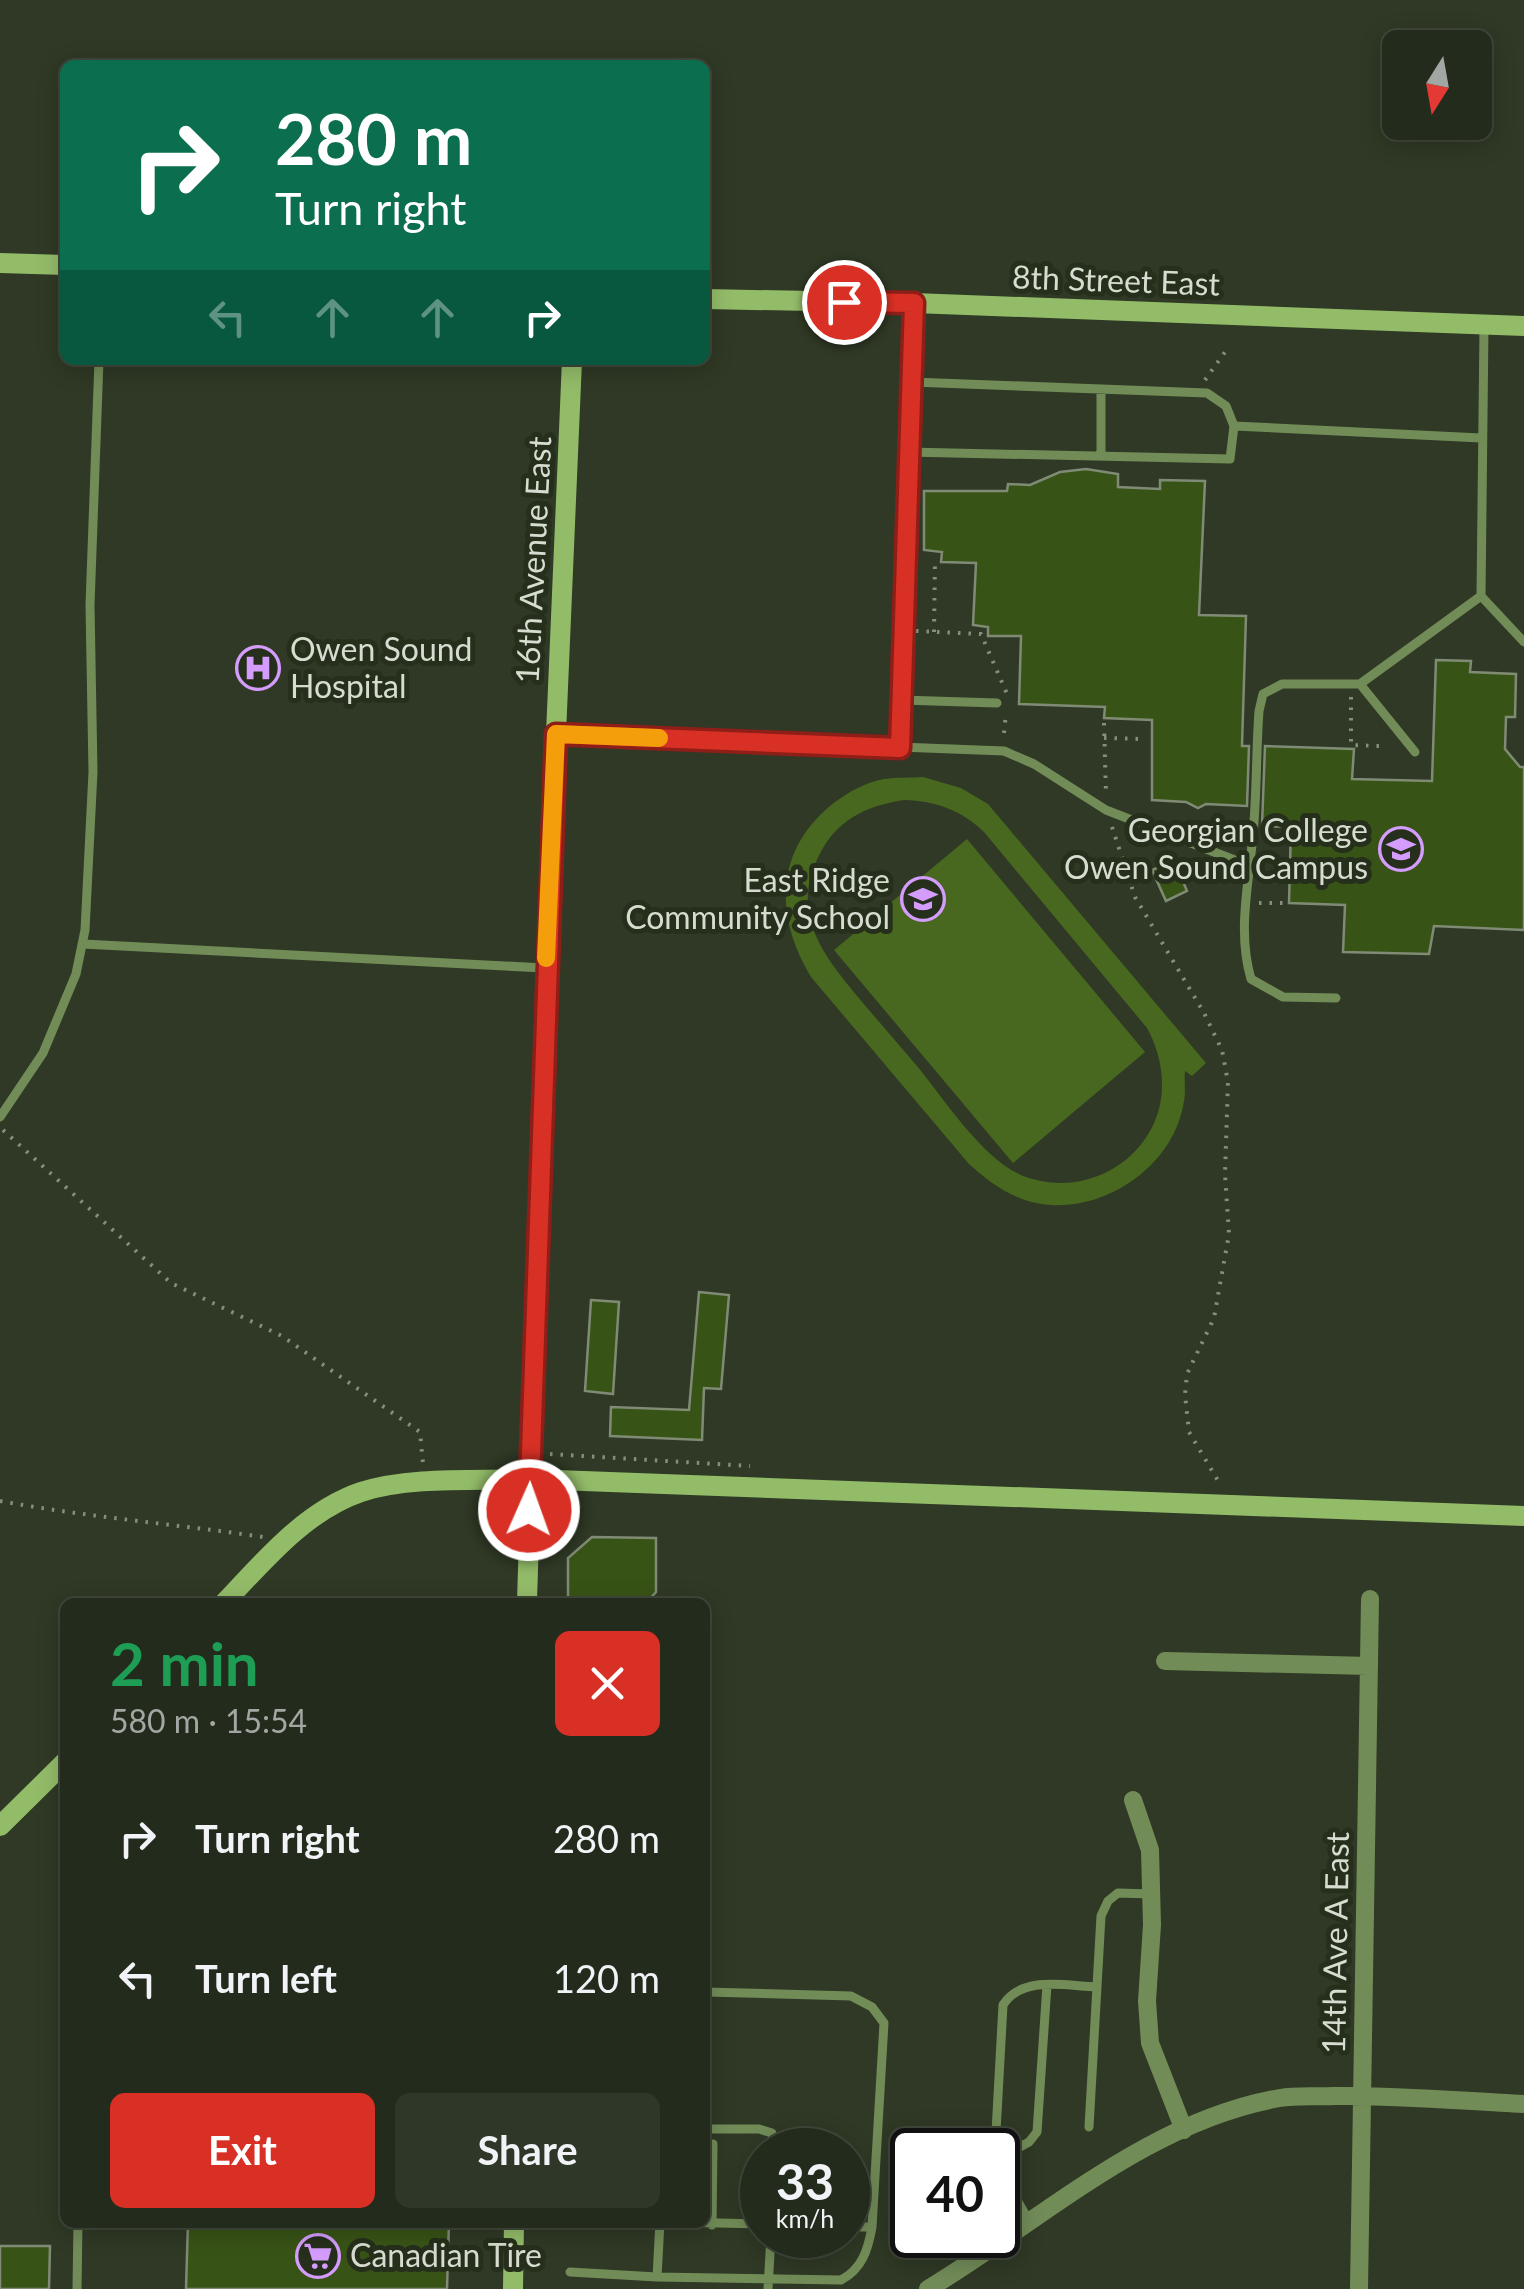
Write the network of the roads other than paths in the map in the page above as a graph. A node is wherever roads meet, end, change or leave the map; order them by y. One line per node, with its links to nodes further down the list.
1 (0, 263): 2 (street)
2 (60, 265)
3 (710, 299): 4 (street, 8th Street East)
4 (914, 303): 5 (street, 8th Street East); 9 (lane)
5 (1484, 324): 6 (street, 8th Street East); 12 (lane)
6 (1524, 326)
7 (98, 365): 24 (lane)
8 (572, 365): 20 (street, 16th Avenue East)
9 (912, 382): 10 (lane); 13 (lane)
10 (1101, 389): 11 (lane); 14 (lane)
11 (1234, 426): 12 (lane); 14 (lane)
12 (1482, 438): 15 (lane)
13 (908, 452): 14 (lane); 18 (lane)
14 (1101, 455)
15 (1481, 596): 16 (lane); 17 (lane)
16 (1524, 642)
17 (1356, 684): 22 (lane); 23 (lane)
18 (901, 700): 19 (lane); 21 (lane)
19 (998, 703)
20 (556, 734): 21 (lane); 25 (street, 16th Avenue East)
21 (900, 748): 23 (lane)
22 (1415, 752)
23 (1250, 866): 26 (lane)
24 (83, 944): 25 (lane); 27 (lane)
25 (546, 968): 28 (street, 16th Avenue East)
26 (1336, 998)
27 (0, 1117)
28 (530, 1479): 29 (street); 30 (street); 31 (street, 16th Avenue East)
29 (1524, 1516)
30 (229, 1598)
31 (527, 1598)
32 (1370, 1598): 34 (street, 14th Ave A East)
33 (1166, 1661): 34 (street)
34 (1369, 1666): 42 (street, 14th Ave A East)
35 (60, 1767): 37 (street)
36 (1133, 1800): 38 (street)
37 (0, 1826)
38 (1151, 1894): 40 (lane); 48 (street)
39 (1047, 1985): 40 (lane); 46 (lane); 50 (lane)
40 (1097, 1987): 44 (lane)
41 (710, 1992): 55 (lane)
42 (1364, 2096): 43 (street); 48 (street); 66 (street, 14th Ave A East)
43 (1524, 2104)
44 (1089, 2127)
45 (710, 2128): 47 (lane)
46 (995, 2128)
47 (740, 2129)
48 (1184, 2130): 52 (street)
49 (714, 2144): 54 (lane)
50 (1020, 2147)
51 (1020, 2204): 52 (lane)
52 (1031, 2223): 65 (street)
53 (740, 2224): 54 (lane)
54 (712, 2225)
55 (872, 2227): 62 (lane)
56 (78, 2228): 63 (lane)
57 (514, 2228): 64 (street)
58 (660, 2228): 61 (lane)
59 (769, 2258): 62 (lane)
60 (570, 2272): 61 (lane)
61 (657, 2277): 62 (lane)
62 (768, 2285)
63 (77, 2289)
64 (513, 2289)
65 (928, 2289)
66 (1359, 2289)

